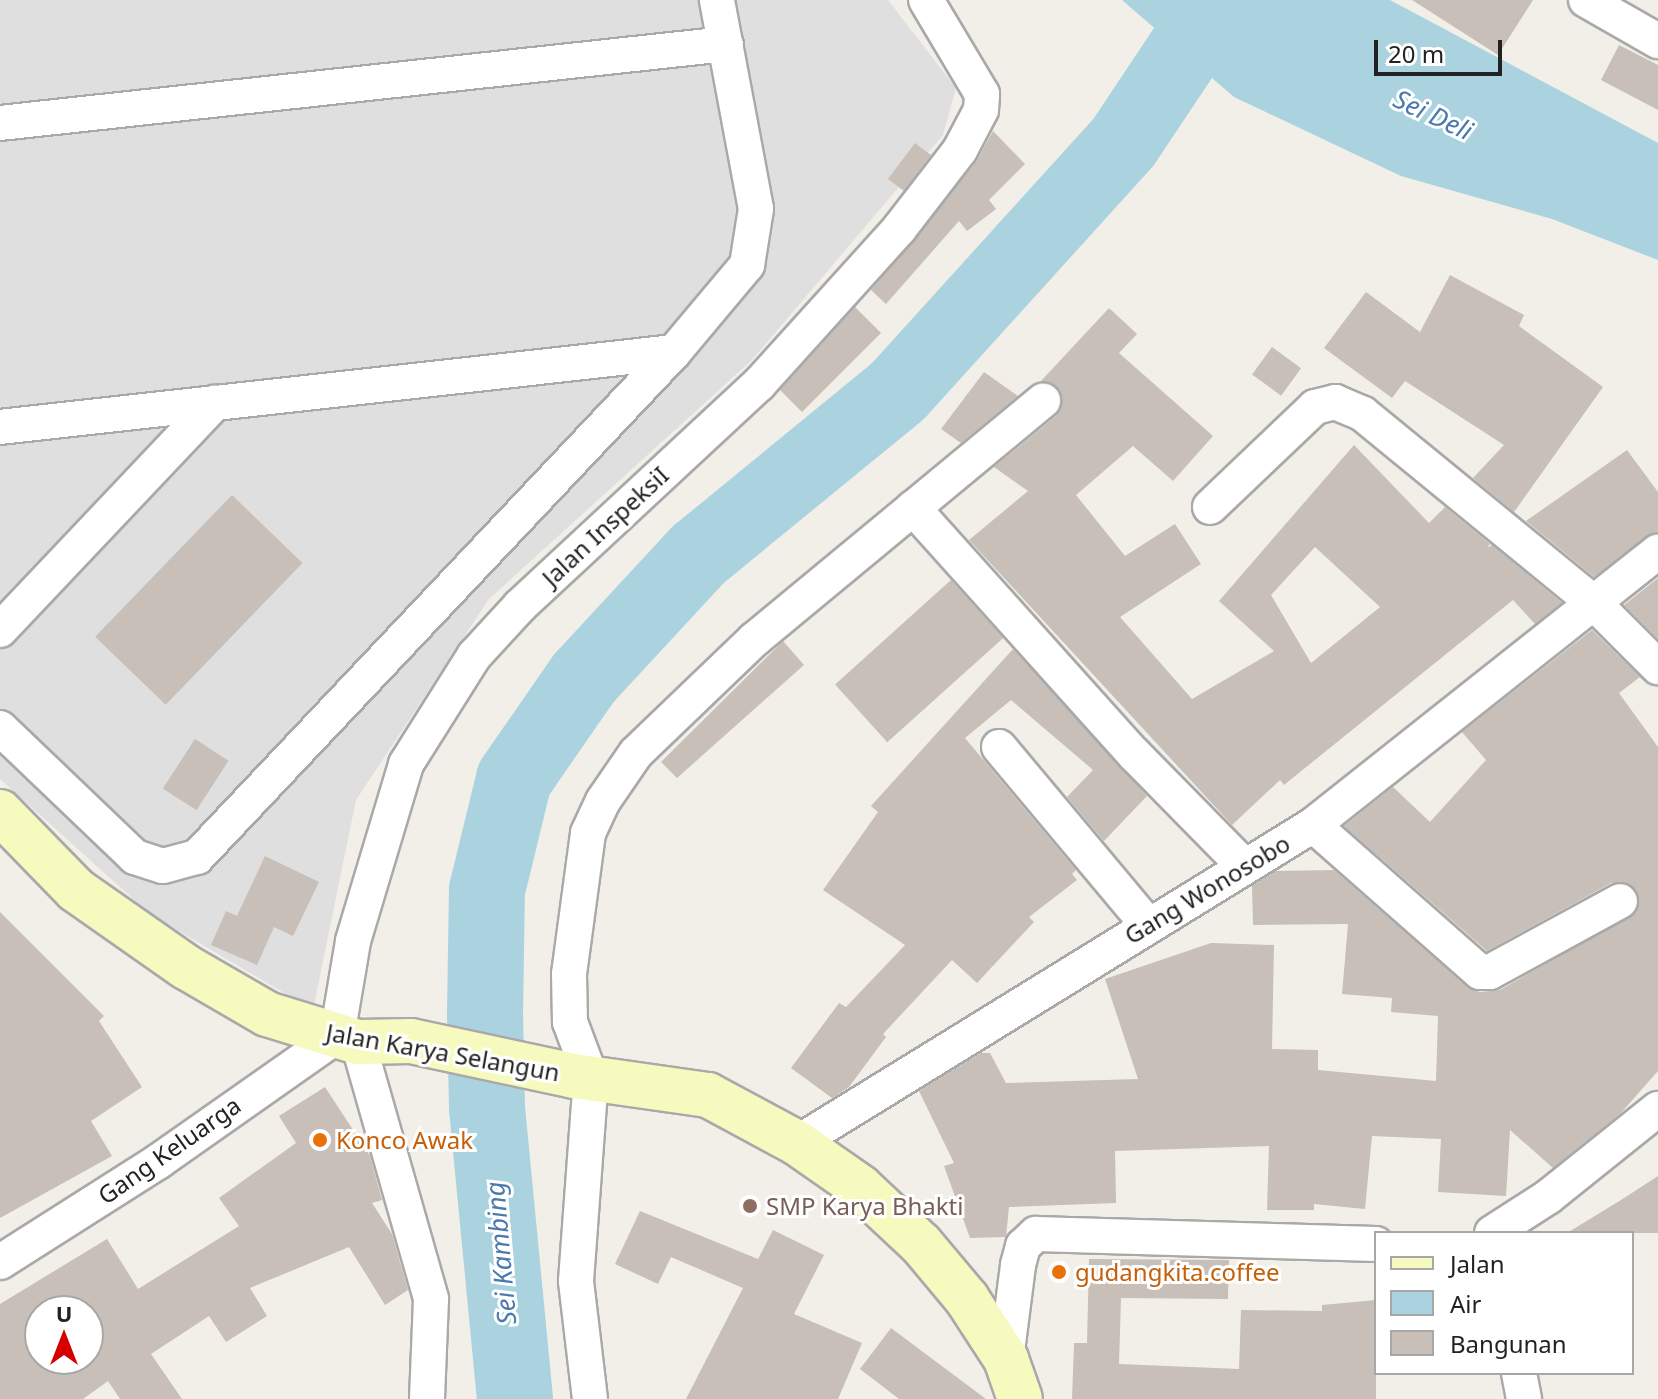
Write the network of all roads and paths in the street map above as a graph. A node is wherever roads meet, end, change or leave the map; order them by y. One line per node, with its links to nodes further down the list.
1 (717, 0): 5 (street)
2 (926, 0): 24 (street, Jalan InspeksiI)
3 (1586, 0): 4 (street)
4 (1658, 41)
5 (726, 44): 6 (street); 7 (street)
6 (0, 123)
7 (674, 352): 9 (street); 17 (street)
8 (1043, 401): 12 (street)
9 (215, 403): 10 (street); 15 (street)
10 (0, 427)
11 (1210, 507): 14 (street)
12 (913, 508): 21 (street); 25 (street)
13 (1658, 552): 14 (street, Gang Wonosobo)
14 (1594, 603): 16 (street); 20 (street, Gang Wonosobo)
15 (0, 630)
16 (1658, 667)
17 (0, 728)
18 (999, 747): 23 (street)
19 (0, 812): 24 (main road, Jalan Karya Selangun)
20 (1313, 825): 21 (street, Gang Wonosobo); 22 (street)
21 (1243, 865): 23 (street, Gang Wonosobo)
22 (1620, 901)
23 (1147, 924): 27 (street, Gang Wonosobo)
24 (348, 1039): 25 (main road, Jalan Karya Selangun); 30 (street, Gang Keluarga); 33 (street)
25 (583, 1077): 27 (main road, Jalan Karya Selangun); 34 (street)
26 (1657, 1113): 28 (street)
27 (797, 1143): 32 (main road, Jalan Karya Selangun)
28 (1495, 1231)
29 (1374, 1244): 32 (street)
30 (0, 1262)
31 (1519, 1375): 35 (street)
32 (1013, 1379)
33 (427, 1399)
34 (590, 1399)
35 (1524, 1399)

